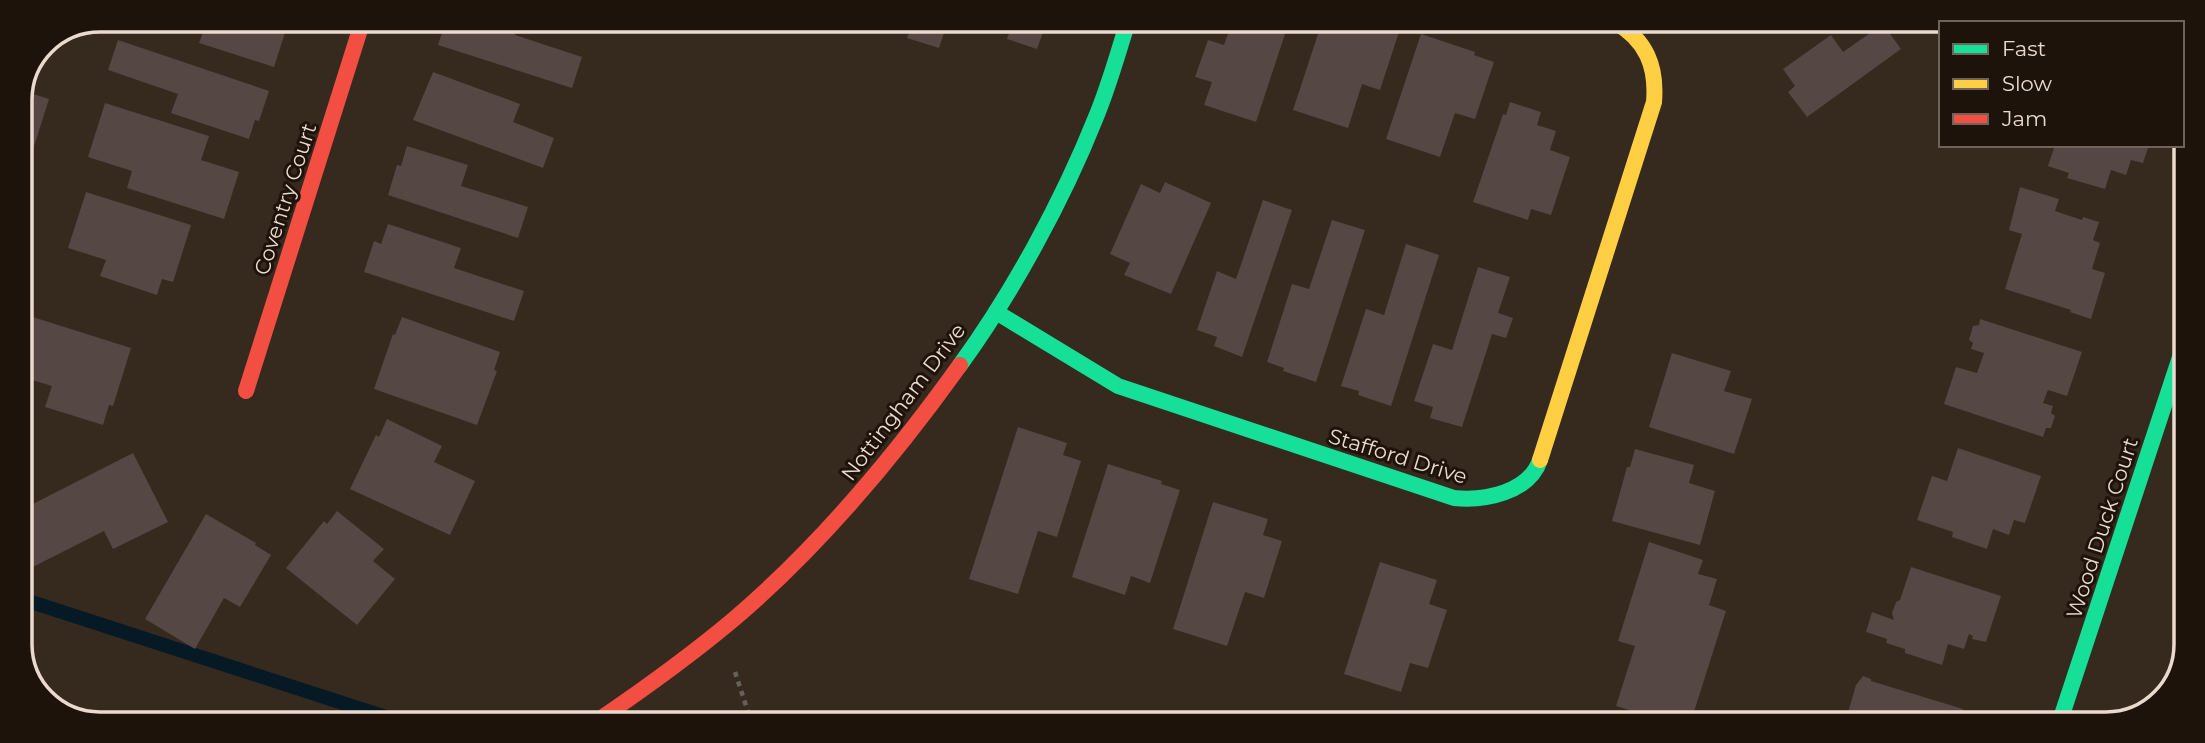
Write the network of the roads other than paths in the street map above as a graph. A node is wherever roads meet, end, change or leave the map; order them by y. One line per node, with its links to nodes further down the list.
1 (359, 32): 6 (street, Coventry Court)
2 (1125, 32): 4 (street, Nottingham Drive)
3 (1631, 32): 4 (street, Stafford Drive)
4 (996, 312): 7 (street, Nottingham Drive)
5 (2174, 377): 8 (street, Wood Duck Court)
6 (246, 391)
7 (610, 712)
8 (2063, 712)

